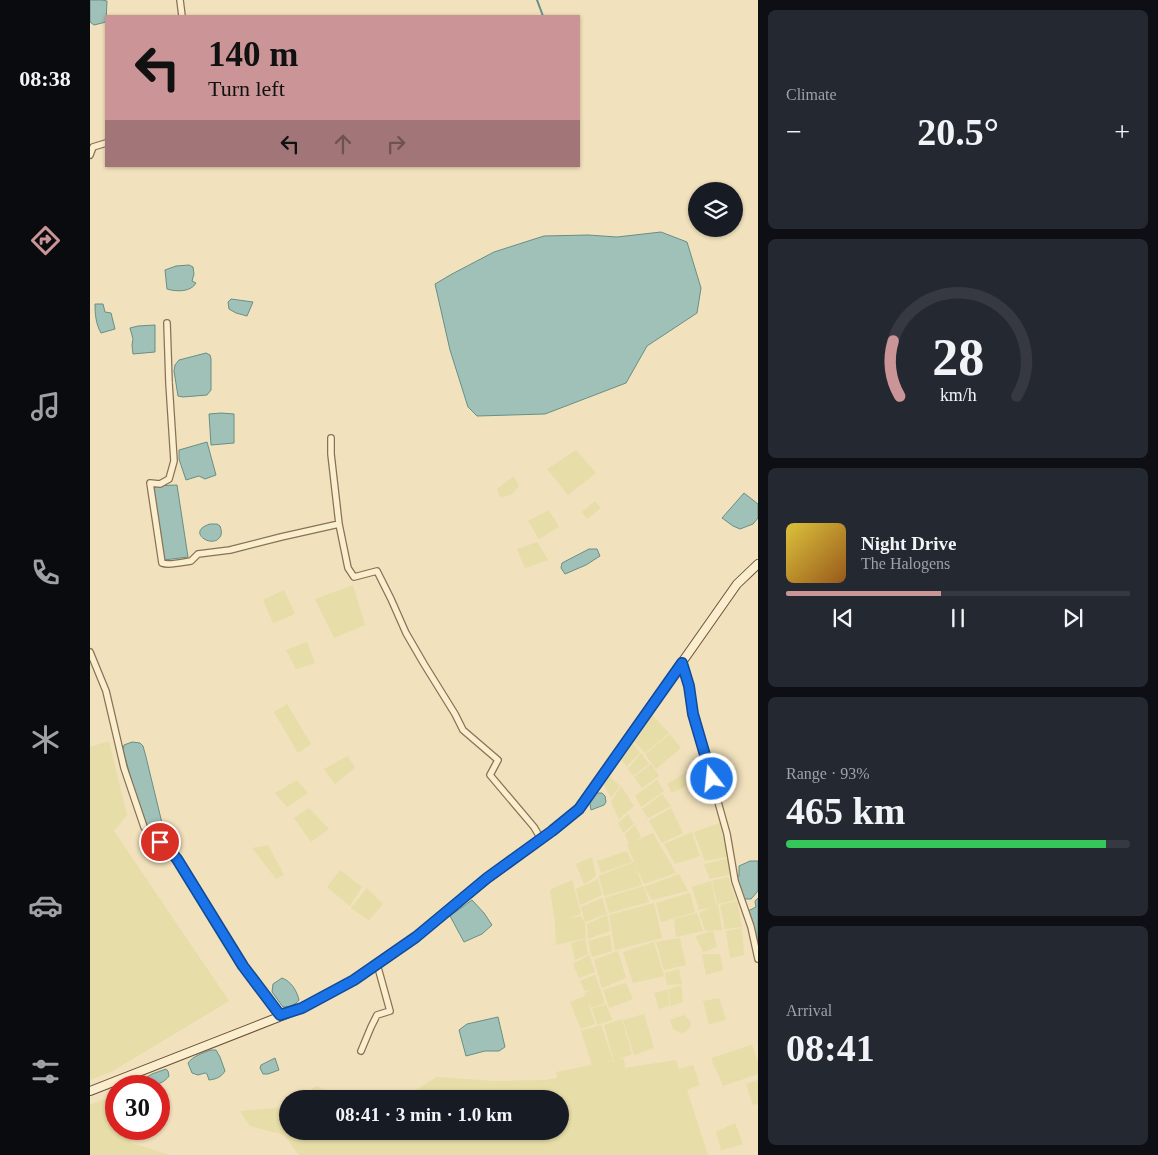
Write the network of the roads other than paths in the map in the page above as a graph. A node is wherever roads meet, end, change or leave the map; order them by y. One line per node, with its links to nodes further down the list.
1 (180, 0): 2 (street)
2 (182, 15)
3 (105, 143): 4 (street)
4 (90, 155)
5 (167, 323): 7 (street)
6 (331, 438): 7 (street)
7 (339, 524): 11 (street)
8 (758, 564): 10 (main road)
9 (90, 652): 14 (street)
10 (682, 663): 11 (main road); 12 (street)
11 (541, 839): 13 (main road)
12 (758, 959)
13 (377, 964): 14 (main road); 15 (street)
14 (280, 1015): 16 (main road)
15 (361, 1051)
16 (90, 1091)

